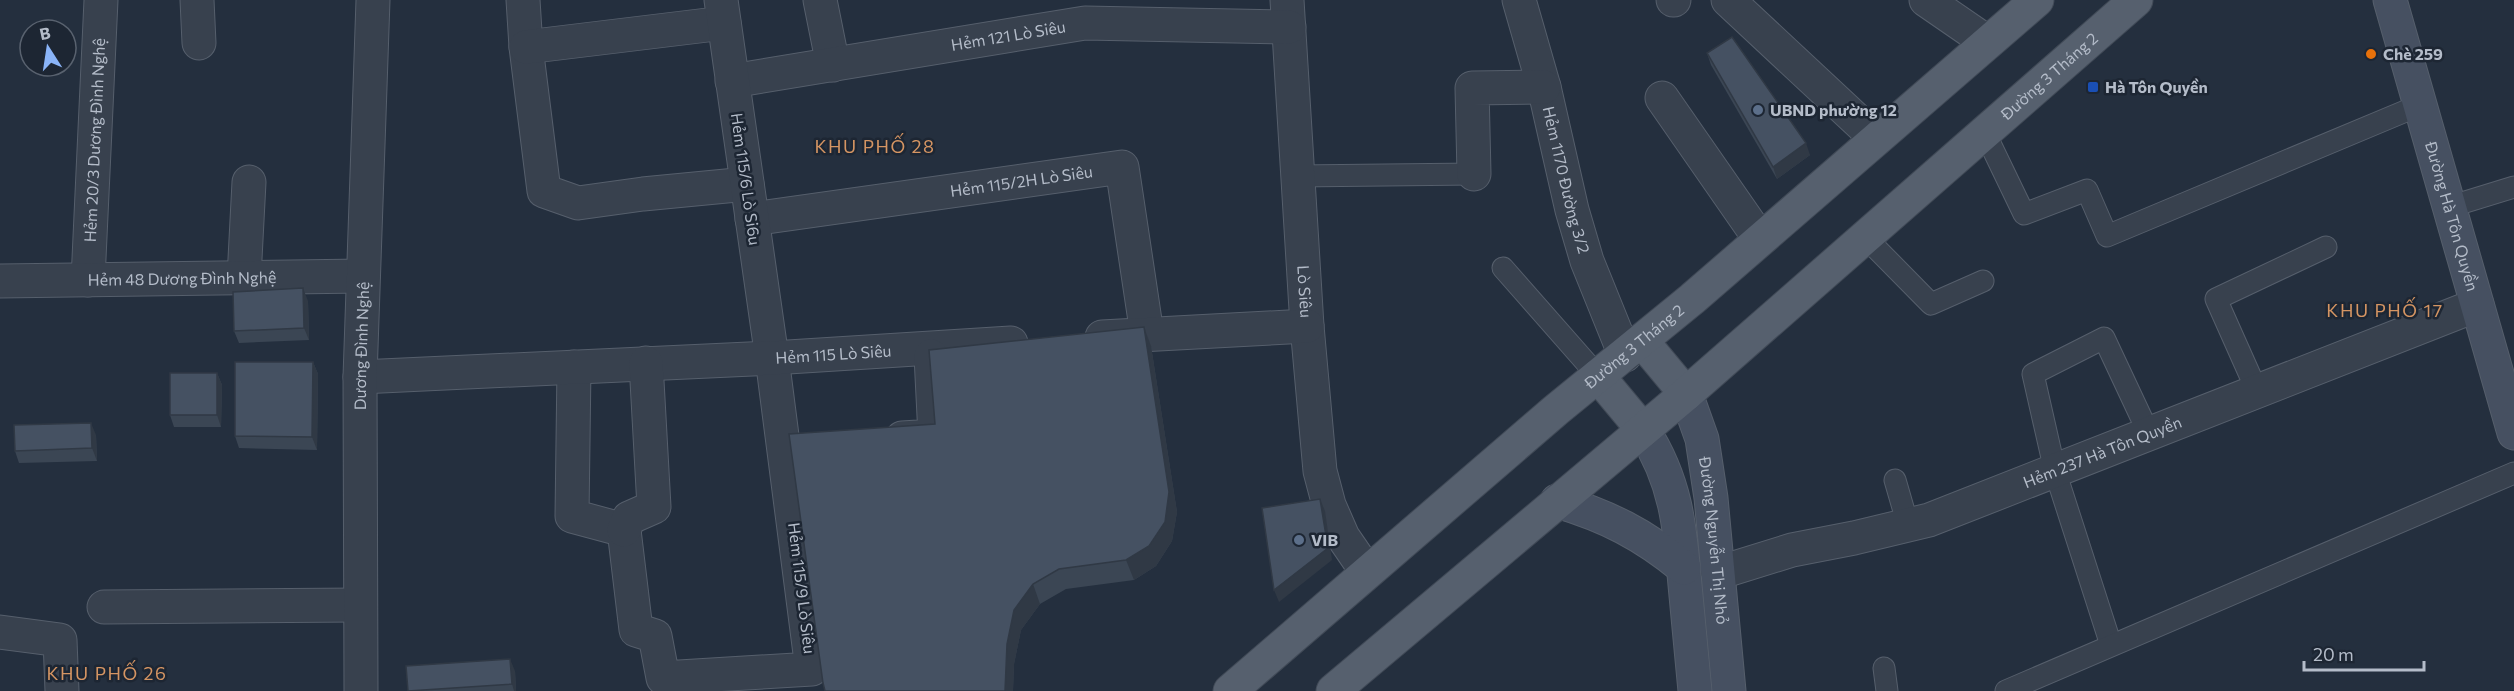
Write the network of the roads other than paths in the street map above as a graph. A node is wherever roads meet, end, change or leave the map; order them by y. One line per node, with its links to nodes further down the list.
1 (101, 0): 37 (street, Hẻm 20/3 Dương Đình Nghệ)
2 (197, 0): 15 (street)
3 (373, 0): 35 (street, Dương Đình Nghệ)
4 (523, 0): 16 (street)
5 (820, 0): 17 (street)
6 (1519, 0): 19 (street, Hẻm 1170 Đường 3/2)
7 (1728, 0): 23 (street)
8 (1926, 0): 14 (street)
9 (2037, 0): 14 (main road, Đường 3 Tháng 2)
10 (2136, 0): 22 (main road, Đường 3 Tháng 2)
11 (2390, 0): 21 (main road, Đường Hà Tôn Quyền)
12 (722, 12): 16 (street); 18 (street, Hẻm 115/6 Lò Si6u)
13 (1288, 14): 17 (street, Hẻm 121 Lò Siêu); 25 (street, Lò Siêu)
14 (1987, 42): 23 (main road, Đường 3 Tháng 2)
15 (199, 44)
16 (526, 47): 27 (street)
17 (833, 65): 18 (street, Hẻm 121 Lò Siêu)
18 (732, 81): 27 (street, Hẻm 115/6 Lò Si6u)
19 (1544, 87): 24 (street); 44 (street, Hẻm 1170 Đường 3/2)
20 (1662, 98): 32 (street)
21 (2420, 105): 22 (lane); 29 (main road, Đường Hà Tôn Quyền)
22 (1984, 131): 31 (main road, Đường 3 Tháng 2)
23 (1876, 138): 32 (main road, Đường 3 Tháng 2)
24 (1474, 174): 25 (lane)
25 (1298, 176): 41 (street, Lò Siêu)
26 (249, 182): 36 (street)
27 (747, 184): 30 (street, Hẻm 115/6 Lò Si6u)
28 (2514, 187): 29 (lane)
29 (2449, 207): 40 (main road, Đường Hà Tôn Quyền)
30 (752, 219): 42 (street, Hẻm 115/2H Lò Siêu); 45 (street, Hẻm 115/6 Lò Si6u)
31 (1864, 236): 39 (lane); 51 (main road, Đường 3 Tháng 2)
32 (1760, 239): 44 (main road, Đường 3 Tháng 2)
33 (2326, 247): 50 (lane)
34 (1503, 268): 48 (lane)
35 (363, 276): 36 (street, Hẻm 48 Dương Đình Nghệ); 49 (street, Dương Đình Nghệ)
36 (244, 278): 37 (street, Hẻm 48 Dương Đình Nghệ)
37 (88, 280): 38 (street, Hẻm 48 Dương Đình Nghệ)
38 (0, 281)
39 (1983, 281)
40 (2478, 305): 50 (street, Hẻm 237 Hà Tôn Quyền); 53 (main road, Đường Hà Tôn Quyền)
41 (1307, 326): 42 (street, Hẻm 115 Lò Siêu); 65 (street, Lò Siêu)
42 (1147, 334): 43 (street, Hẻm 115 Lò Siêu)
43 (931, 348): 45 (street, Hẻm 115 Lò Siêu); 55 (street)
44 (1633, 348): 48 (main road, Đường 3 Tháng 2); 51 (main road)
45 (772, 358): 46 (street, Hẻm 115 Lò Siêu); 57 (street, Hẻm 115/9 Lò Siêu)
46 (646, 363): 47 (street, Hẻm 115 Lò Siêu); 63 (street)
47 (574, 367): 49 (street, Hẻm 115 Lò Siêu); 63 (street)
48 (1598, 376): 52 (main road); 65 (main road, Đường 3 Tháng 2)
49 (360, 377): 67 (street, Dương Đình Nghệ)
50 (2257, 391): 54 (street, Hẻm 237 Hà Tôn Quyền)
51 (1686, 394): 52 (main road, Đường 3 Tháng 2); 66 (main road, Đường Nguyễn Thị Nhỏ)
52 (1643, 430): 61 (main road, Đường 3 Tháng 2); 64 (main road, Đường Nguyễn Thị Nhỏ)
53 (2514, 433)
54 (2149, 434): 58 (street, Hẻm 237 Hà Tôn Quyền); 58 (lane)
55 (876, 440)
56 (818, 444): 57 (street)
57 (783, 446): 72 (street, Hẻm 115/9 Lò Siêu)
58 (2055, 471): 62 (street, Hẻm 237 Hà Tôn Quyền); 70 (lane)
59 (2514, 472): 70 (lane)
60 (1895, 480): 62 (lane)
61 (1557, 501): 64 (main road); 76 (main road, Đường 3 Tháng 2)
62 (1908, 525): 66 (street, Hẻm 237 Hà Tôn Quyền)
63 (624, 530): 72 (street, Hẻm 115/9 Lò Siêu)
64 (1683, 568): 77 (main road, Đường Nguyễn Thị Nhỏ)
65 (1367, 572): 75 (main road, Đường 3 Tháng 2)
66 (1718, 573): 78 (main road, Đường Nguyễn Thị Nhỏ)
67 (359, 605): 68 (street); 74 (street, Dương Đình Nghệ)
68 (104, 607)
69 (0, 632): 73 (street)
70 (2112, 645): 80 (lane)
71 (1884, 668): 79 (lane)
72 (744, 682)
73 (62, 691)
74 (361, 691)
75 (1230, 691)
76 (1333, 691)
77 (1695, 691)
78 (1729, 691)
79 (1887, 691)
80 (2006, 691)

